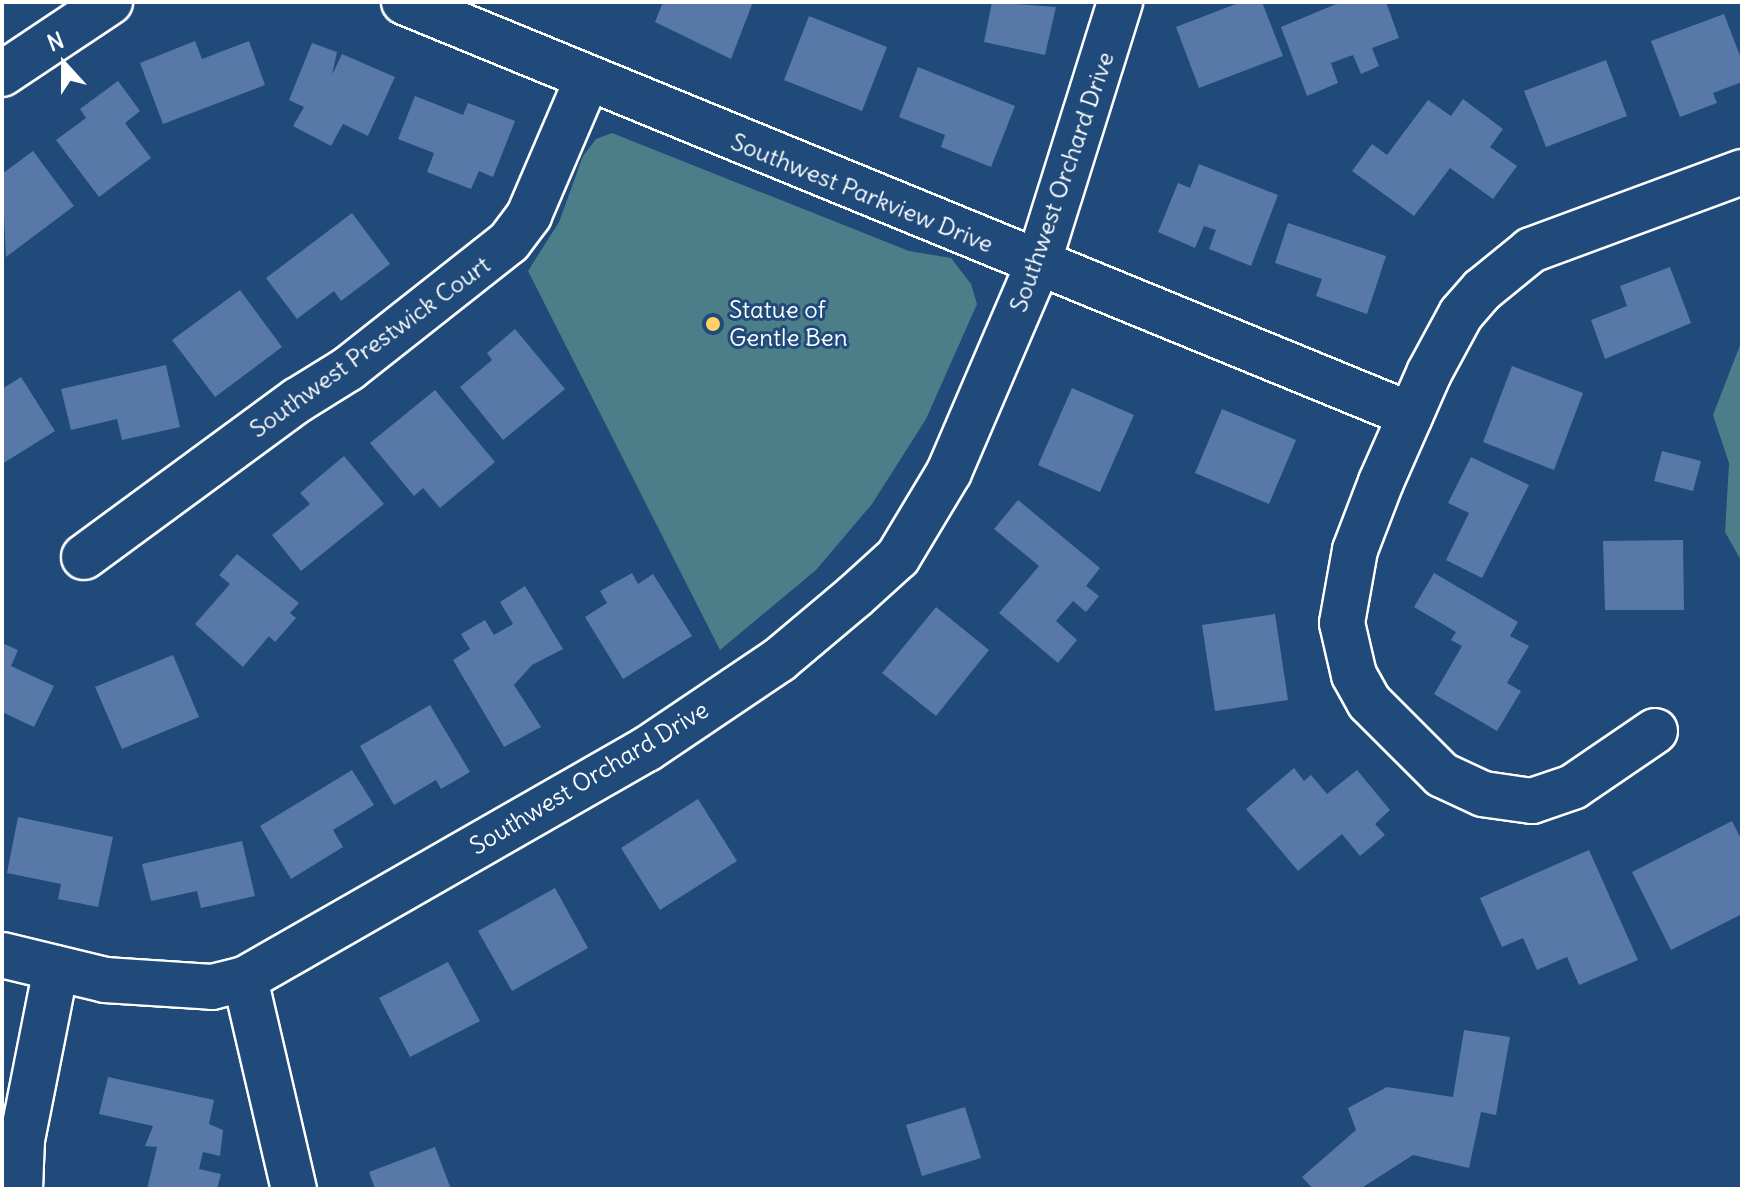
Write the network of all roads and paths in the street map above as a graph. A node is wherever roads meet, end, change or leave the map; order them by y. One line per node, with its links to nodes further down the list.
1 (110, 2): 4 (street)
2 (404, 2): 5 (street, Southwest Parkview Drive)
3 (1120, 2): 7 (street, Southwest Orchard Drive)
4 (2, 74)
5 (587, 80): 7 (street, Southwest Parkview Drive); 9 (street, Southwest Prestwick Court)
6 (1742, 172): 8 (street)
7 (1038, 264): 8 (street, Southwest Parkview Drive); 13 (street, Southwest Orchard Drive)
8 (1411, 415): 10 (street)
9 (84, 557)
10 (1655, 731)
11 (2, 955): 12 (street, Southwest Orchard Drive)
12 (56, 968): 13 (street, Southwest Orchard Drive); 14 (street)
13 (245, 979): 15 (street)
14 (20, 1189)
15 (294, 1189)

